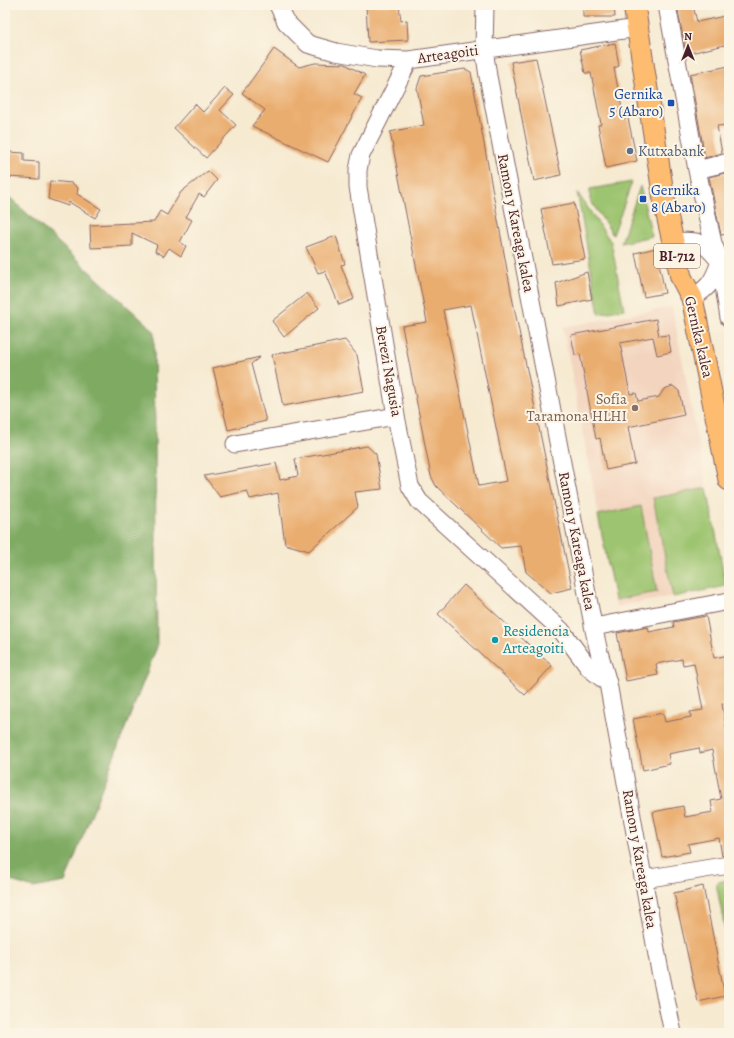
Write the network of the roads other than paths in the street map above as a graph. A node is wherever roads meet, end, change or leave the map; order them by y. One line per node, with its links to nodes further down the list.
1 (278, 5): 7 (street, Arteagoiti)
2 (486, 5): 6 (street, Ramon y Kareaga kalea)
3 (634, 5): 5 (main road, BI-712)
4 (667, 5): 9 (street)
5 (638, 28): 6 (street, Arteagoiti); 10 (main road, Gernika kalea / BI-712)
6 (484, 49): 7 (street, Arteagoiti); 18 (street, Ramon y Kareaga kalea)
7 (409, 60): 14 (street, Berezi Nagusia)
8 (729, 162): 9 (street)
9 (697, 170): 11 (street)
10 (673, 242): 11 (street); 12 (main road, Gernika kalea / BI-712)
11 (724, 261): 12 (street); 13 (street)
12 (692, 298): 16 (main road, Gernika kalea / BI-712)
13 (729, 318)
14 (396, 416): 15 (street); 19 (street, Berezi Nagusia)
15 (235, 444)
16 (729, 480)
17 (729, 600): 18 (street)
18 (594, 627): 19 (street); 21 (street, Ramon y Kareaga kalea)
19 (561, 630): 20 (street)
20 (578, 652): 21 (street); 22 (street)
21 (598, 652): 22 (street, Ramon y Kareaga kalea)
22 (608, 682): 24 (street, Ramon y Kareaga kalea)
23 (729, 865): 24 (street)
24 (644, 879): 25 (street, Ramon y Kareaga kalea)
25 (667, 1004): 26 (street); 27 (street, Ramon y Kareaga kalea)
26 (659, 1033)
27 (673, 1033)

